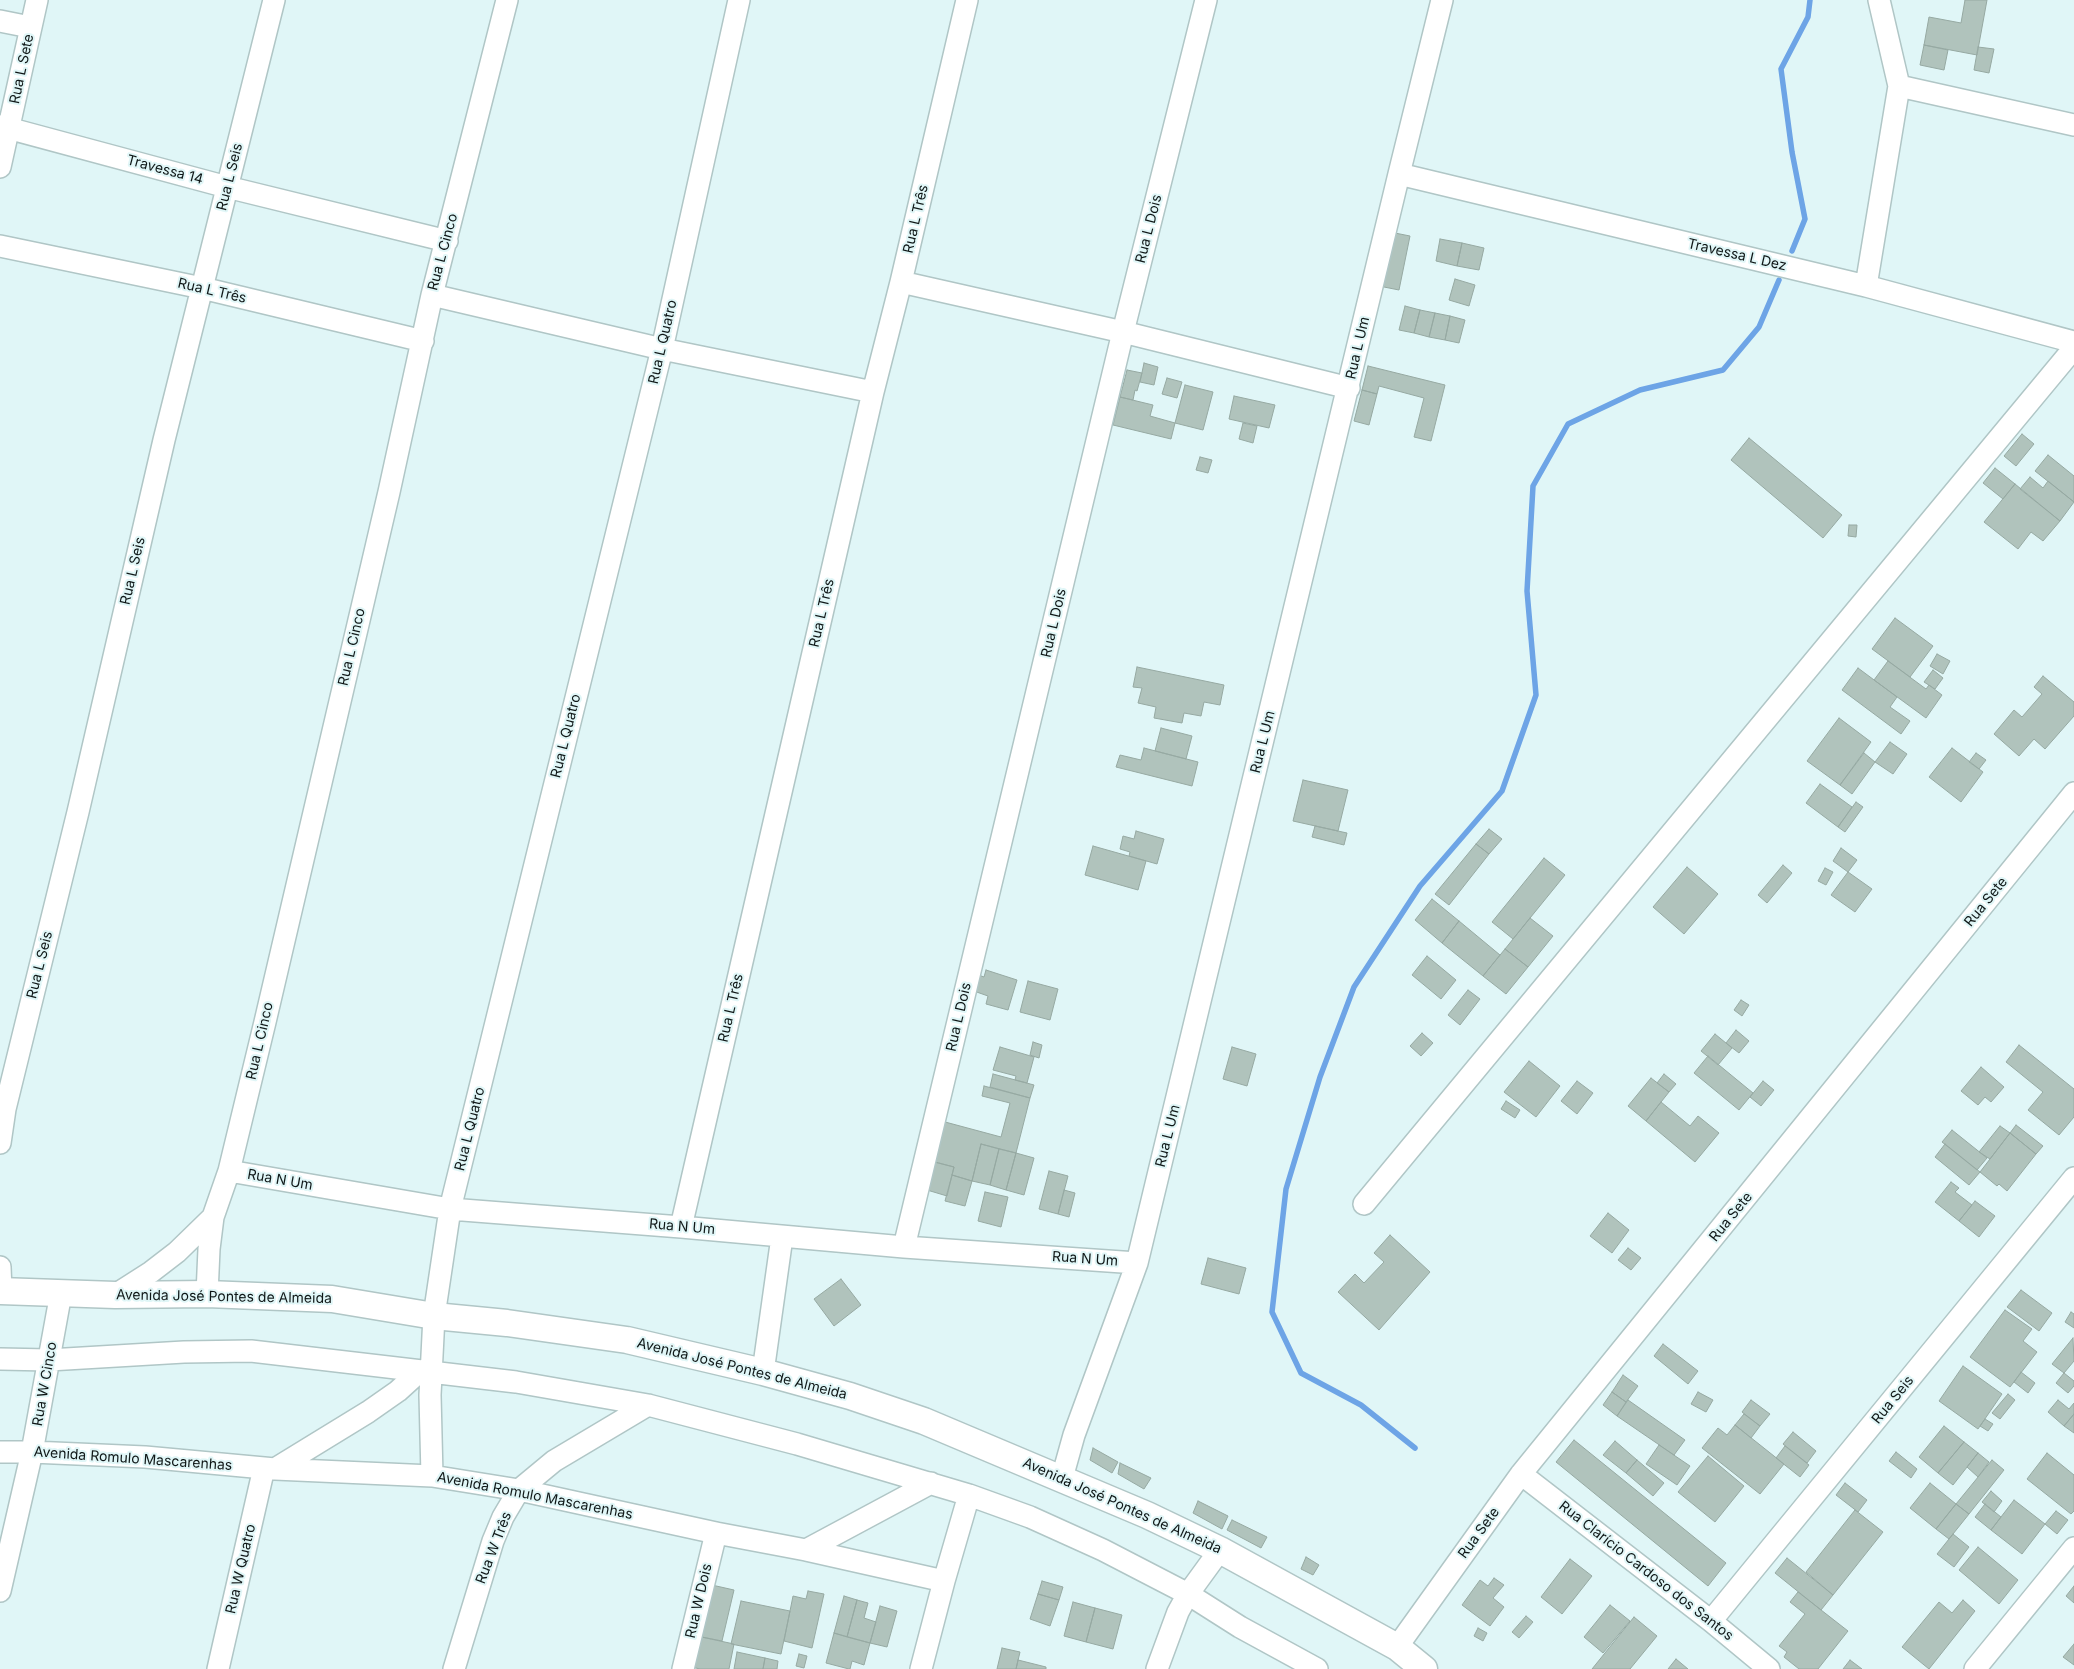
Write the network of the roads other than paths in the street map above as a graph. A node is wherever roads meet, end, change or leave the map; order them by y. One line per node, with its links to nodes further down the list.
1 (37, 0): 10 (street, Rua L Sete)
2 (274, 0): 16 (street, Rua L Seis)
3 (507, 0): 17 (street, Rua L Cinco)
4 (739, 0): 27 (street, Rua L Quatro)
5 (967, 0): 19 (street, Rua L Três)
6 (1206, 0): 23 (street, Rua L Dois)
7 (1442, 0): 15 (street, Rua L Um)
8 (1879, 0): 11 (street)
9 (0, 21): 10 (street)
10 (30, 27): 13 (street, Rua L Sete)
11 (1899, 86): 12 (street); 20 (street)
12 (2074, 125)
13 (5, 127): 14 (street, Rua L Sete); 16 (street, Travessa 14)
14 (0, 167)
15 (1399, 174): 20 (street, Travessa L Dez); 28 (street, Rua L Um)
16 (227, 187): 17 (street, Travessa 14); 21 (street, Rua L Seis)
17 (447, 241): 22 (street, Rua L Cinco)
18 (0, 246): 21 (street, Rua L Três)
19 (901, 282): 23 (street); 29 (street, Rua L Três)
20 (1866, 286): 25 (street, Travessa L Dez)
21 (202, 288): 24 (street, Rua L Três); 31 (street, Rua L Seis)
22 (432, 295): 24 (street, Rua L Cinco); 27 (street)
23 (1123, 332): 28 (street); 39 (street, Rua L Dois)
24 (422, 341): 32 (street, Rua L Cinco)
25 (2074, 342)
26 (2074, 348): 34 (street)
27 (662, 349): 29 (street); 35 (street, Rua L Quatro)
28 (1349, 388): 40 (street, Rua L Um)
29 (873, 392): 37 (street, Rua L Três)
30 (2074, 793): 54 (street, Rua Sete)
31 (0, 1143)
32 (229, 1171): 35 (street, Rua N Um); 36 (street, Rua L Cinco)
33 (2074, 1178): 67 (street, Rua Seis)
34 (1364, 1204)
35 (450, 1209): 37 (street, Rua N Um); 45 (street, Rua L Quatro)
36 (213, 1217): 43 (street, Rua L Cinco); 44 (street)
37 (680, 1227): 38 (street, Rua N Um)
38 (782, 1237): 39 (street, Rua N Um); 49 (street)
39 (904, 1247): 40 (street, Rua N Um)
40 (1137, 1263): 56 (street, Rua L Um)
41 (0, 1283): 42 (street, Avenida José Pontes de Almeida)
42 (61, 1293): 44 (street, Avenida José Pontes de Almeida); 47 (street, Rua W Cinco)
43 (207, 1294): 44 (street, Avenida José Pontes de Almeida); 45 (street, Avenida José Pontes de Almeida)
44 (115, 1295)
45 (434, 1316): 48 (street, Rua L Quatro); 49 (street, Avenida José Pontes de Almeida)
46 (0, 1359): 47 (street)
47 (49, 1360): 48 (street); 52 (street, Rua W Cinco)
48 (425, 1371): 50 (street); 53 (street); 55 (street, Rua L Quatro)
49 (764, 1372): 56 (street, Avenida José Pontes de Almeida)
50 (648, 1405): 57 (street); 58 (street, Rua W Três)
51 (0, 1452): 52 (street, Avenida Romulo Mascarenhas)
52 (32, 1452): 53 (street, Avenida Romulo Mascarenhas); 65 (street, Rua W Cinco)
53 (270, 1469): 55 (street, Avenida Romulo Mascarenhas); 69 (street, Rua W Quatro)
54 (1521, 1474): 67 (street, Rua Clarício Cardoso dos Santos); 68 (street, Rua Sete)
55 (432, 1476): 58 (street, Avenida Romulo Mascarenhas)
56 (1062, 1478): 63 (street, Avenida José Pontes de Almeida)
57 (930, 1483): 59 (street); 62 (street)
58 (520, 1490): 60 (street, Avenida Romulo Mascarenhas); 70 (street, Rua W Três)
59 (970, 1495): 64 (street); 66 (street)
60 (716, 1533): 62 (street, Avenida Romulo Mascarenhas); 71 (street, Rua W Dois)
61 (2074, 1548): 77 (street)
62 (806, 1550): 64 (street, Avenida Romulo Mascarenhas)
63 (1220, 1550): 66 (street); 68 (street, Avenida José Pontes de Almeida)
64 (944, 1581): 72 (street)
65 (0, 1591)
66 (1188, 1594): 73 (street); 74 (street)
67 (1711, 1621): 76 (street, Rua Clarício Cardoso dos Santos)
68 (1397, 1647): 75 (street, Avenida José Pontes de Almeida)
69 (218, 1669)
70 (454, 1669)
71 (683, 1669)
72 (921, 1669)
73 (1157, 1669)
74 (1318, 1669)
75 (1424, 1669)
76 (1769, 1669)
77 (1975, 1669)

